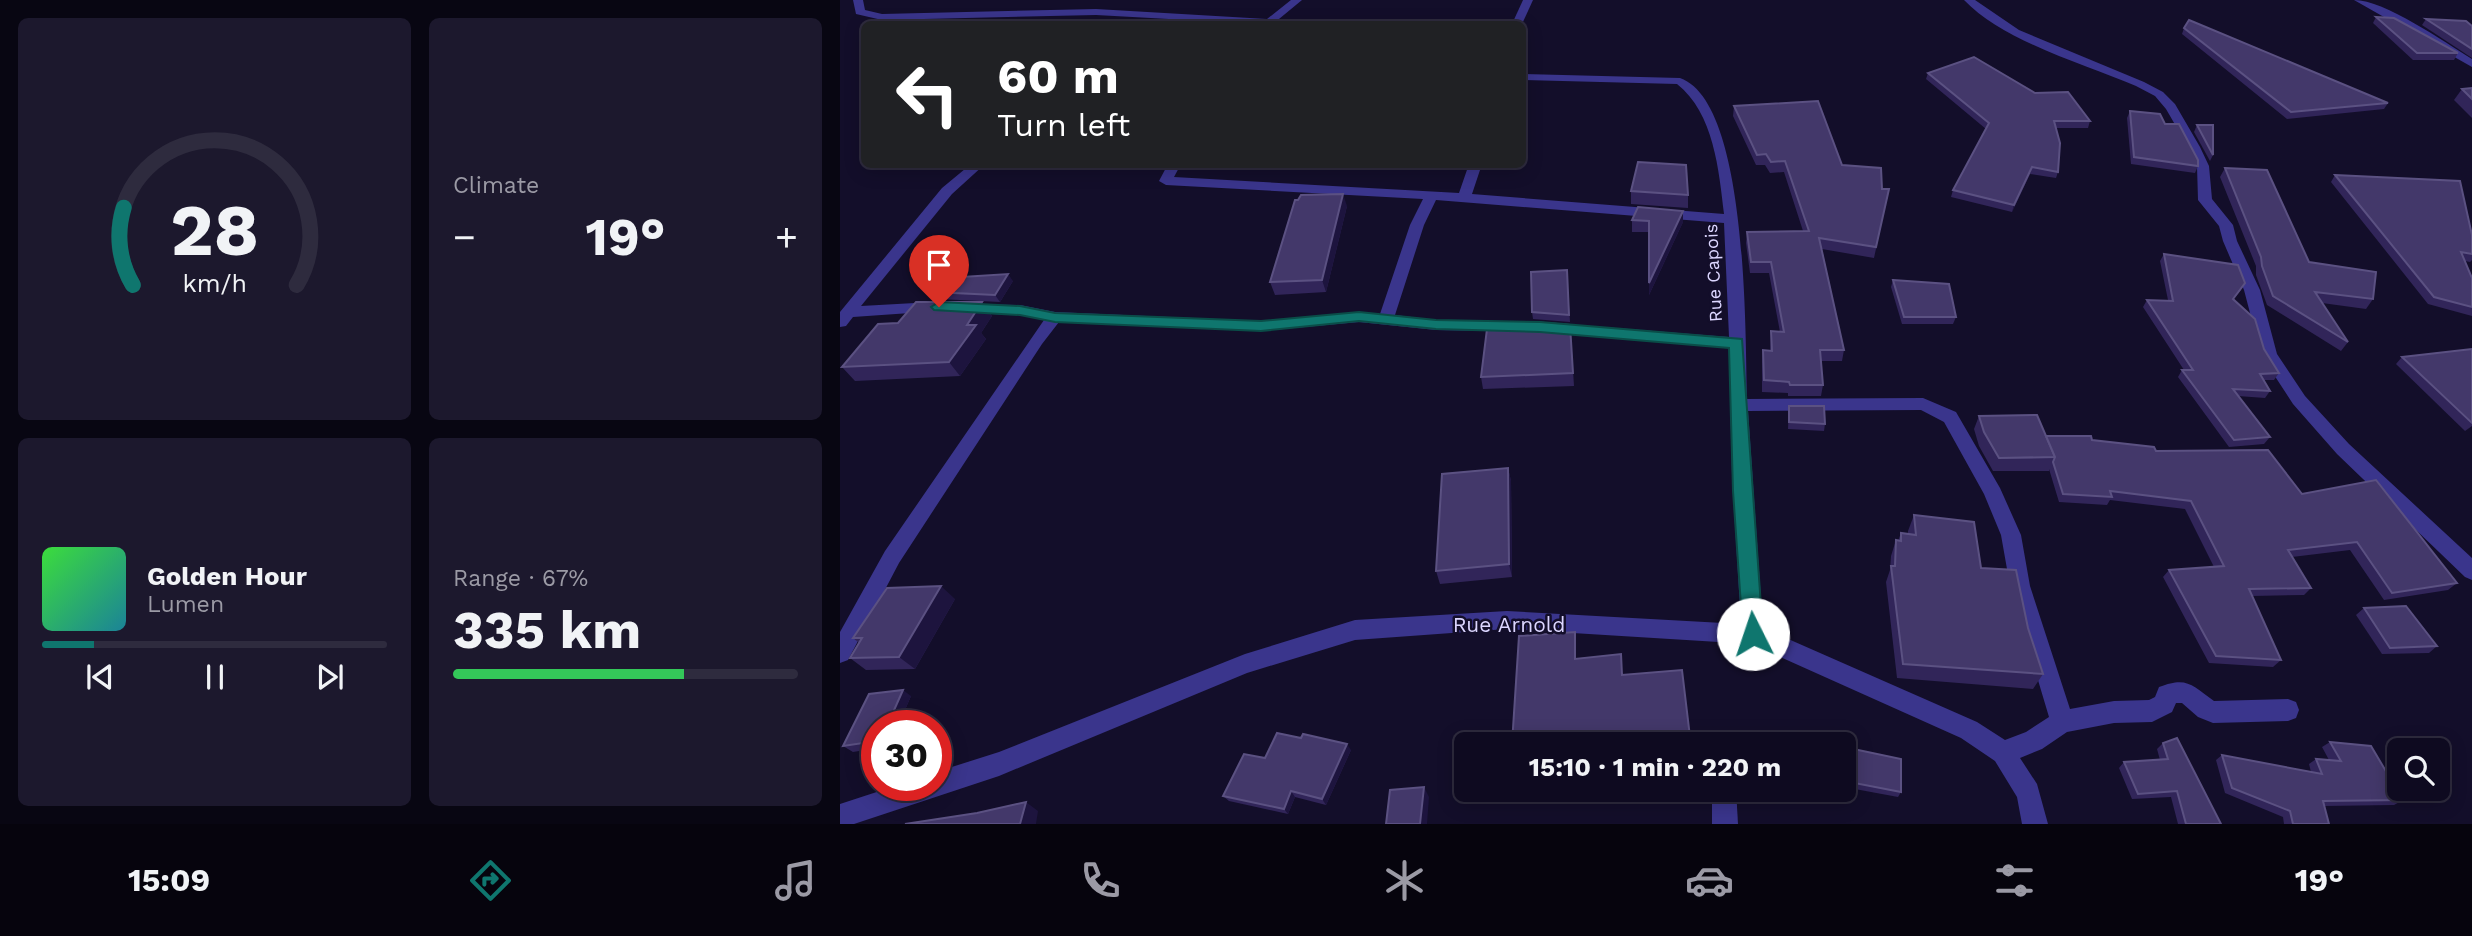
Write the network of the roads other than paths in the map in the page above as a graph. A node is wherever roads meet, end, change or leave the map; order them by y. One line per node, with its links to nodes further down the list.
1 (858, 0): 6 (street)
2 (1297, 0): 9 (street)
3 (1528, 0): 10 (street)
4 (1969, 0): 24 (street)
5 (2359, 0): 11 (street)
6 (1125, 15): 7 (street); 8 (street)
7 (1118, 21)
8 (1232, 21)
9 (1271, 21)
10 (1518, 21)
11 (2472, 64)
12 (1526, 77): 18 (street, Rue Capois)
13 (974, 168): 19 (street)
14 (1173, 168): 16 (street)
15 (1475, 168): 17 (street)
16 (1432, 196): 17 (street); 21 (street)
17 (1464, 197): 18 (street)
18 (1730, 219): 22 (street, Rue Capois)
19 (844, 317): 20 (street)
20 (1055, 317): 21 (street); 26 (street)
21 (1386, 318): 22 (street)
22 (1736, 343): 23 (street, Rue Capois)
23 (1738, 405): 25 (street, Rue Capois); 28 (street)
24 (2472, 571)
25 (1753, 634): 29 (street, Rue Arnold); 30 (street, Rue Arnold)
26 (840, 653)
27 (2288, 710): 28 (street)
28 (2062, 722): 29 (street)
29 (2003, 753): 35 (street, Rue Arnold)
30 (952, 779)
31 (890, 801): 33 (street, Rue Arnold)
32 (1724, 802): 34 (street)
33 (847, 817)
34 (1725, 824)
35 (2035, 824)

